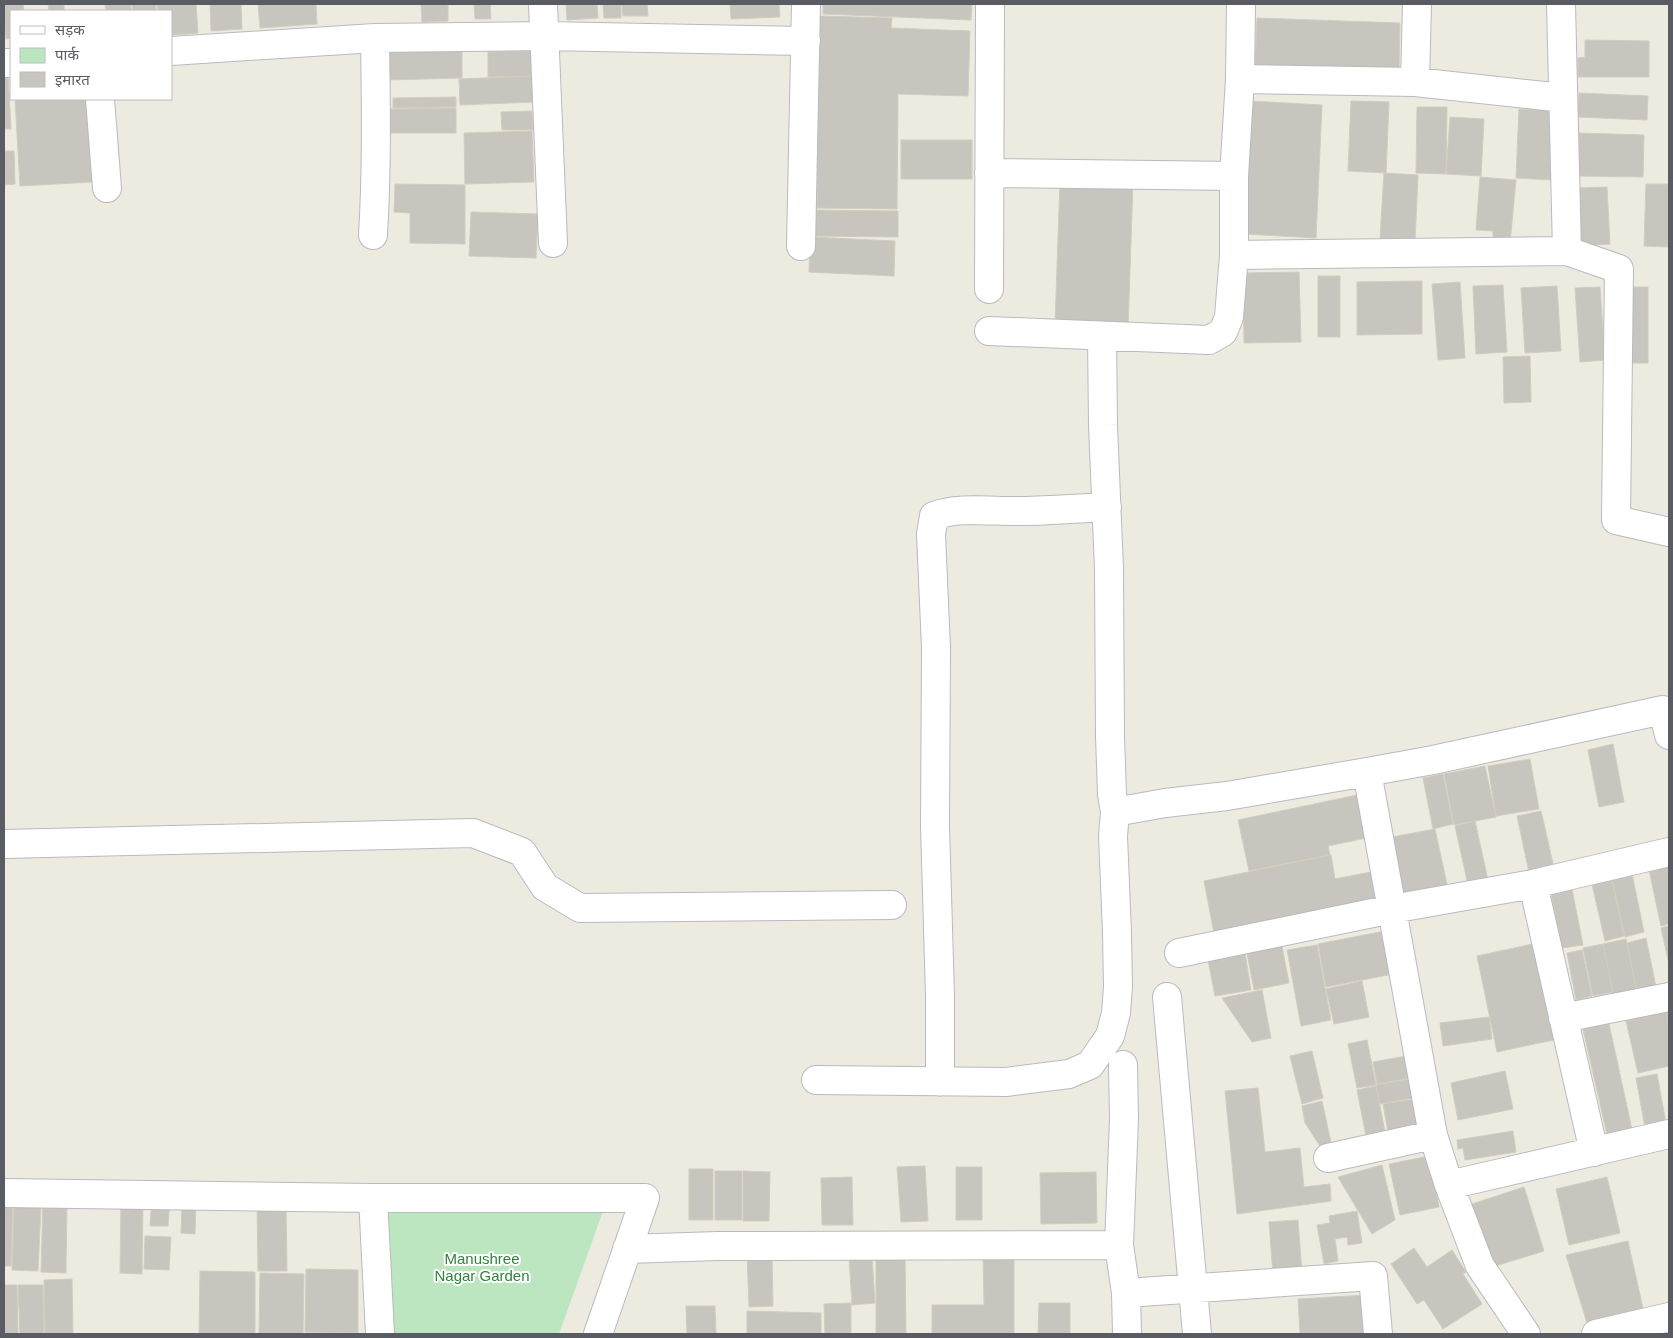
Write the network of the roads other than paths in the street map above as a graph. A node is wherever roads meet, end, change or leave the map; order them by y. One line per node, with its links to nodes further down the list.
1 (542, 4): 7 (street)
2 (806, 4): 9 (street)
3 (990, 4): 15 (street)
4 (1241, 4): 11 (street)
5 (1417, 4): 12 (street)
6 (1561, 4): 13 (street)
7 (545, 36): 8 (street); 9 (street); 19 (street)
8 (375, 38): 10 (street); 18 (street)
9 (806, 41): 20 (street)
10 (172, 51)
11 (1240, 79): 12 (street); 16 (street)
12 (1415, 82): 13 (street)
13 (1563, 98): 21 (street)
14 (100, 100): 17 (street)
15 (989, 173): 16 (street); 23 (street)
16 (1234, 176): 22 (street)
17 (107, 188)
18 (373, 235)
19 (553, 243)
20 (802, 246)
21 (1567, 251): 22 (street); 27 (street)
22 (1234, 255): 25 (street)
23 (989, 289)
24 (989, 331): 25 (street)
25 (1102, 336): 26 (street)
26 (1107, 507): 30 (street); 42 (street)
27 (1669, 532)
28 (1669, 735): 29 (street)
29 (1367, 772): 30 (street); 35 (street)
30 (1115, 812): 42 (street)
31 (4, 844): 34 (street)
32 (1669, 852): 33 (street)
33 (1533, 884): 35 (street); 39 (street)
34 (892, 905)
35 (1392, 909): 36 (street); 44 (street)
36 (1179, 953)
37 (1168, 997): 52 (street)
38 (1669, 997): 39 (street)
39 (1563, 1018): 45 (street)
40 (1123, 1065): 50 (street)
41 (816, 1080): 42 (street)
42 (940, 1082)
43 (1669, 1134): 45 (street)
44 (1434, 1135): 46 (street); 47 (street)
45 (1594, 1152): 47 (street)
46 (1328, 1158)
47 (1450, 1184): 60 (street)
48 (4, 1193): 49 (street)
49 (373, 1198): 51 (street); 55 (street)
50 (1119, 1245): 51 (street); 53 (street)
51 (627, 1249): 56 (street)
52 (1194, 1288): 53 (street); 58 (street); 59 (street)
53 (1126, 1293): 57 (street)
54 (1669, 1317): 61 (street)
55 (380, 1334)
56 (598, 1334)
57 (1127, 1334)
58 (1197, 1334)
59 (1378, 1334)
60 (1526, 1334)
61 (1596, 1334)

